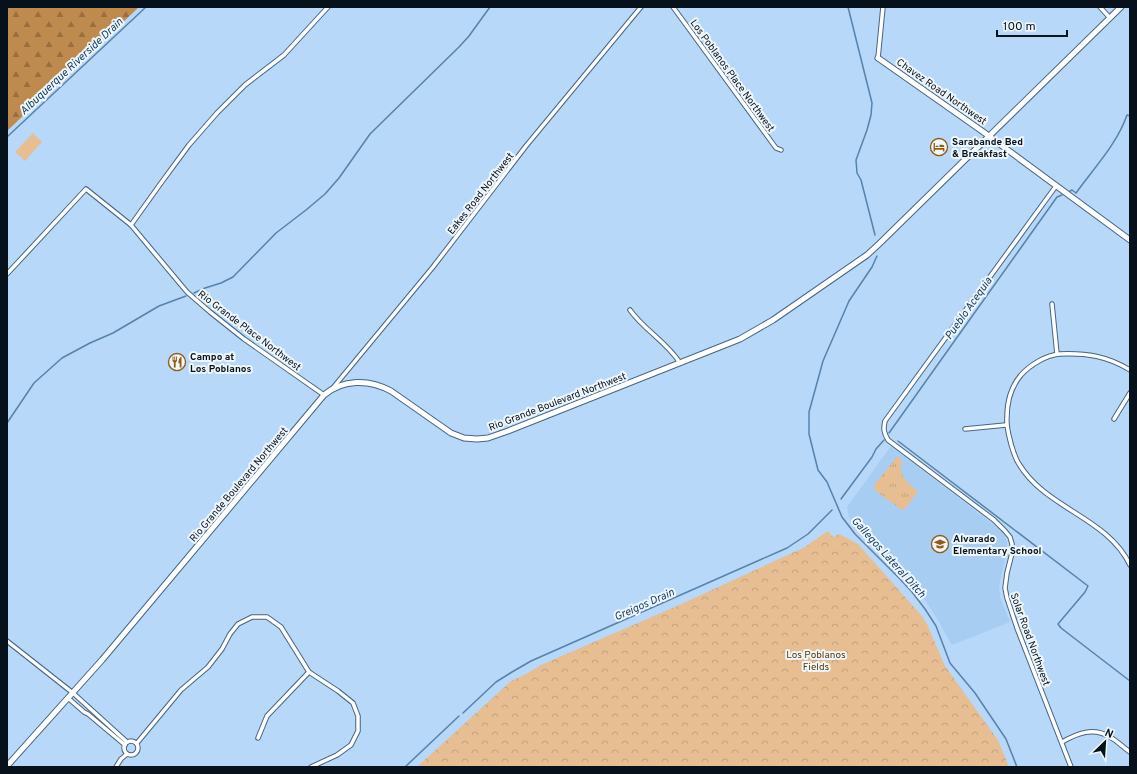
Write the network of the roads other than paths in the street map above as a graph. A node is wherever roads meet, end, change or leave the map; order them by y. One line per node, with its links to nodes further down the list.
1 (328, 7): 12 (street)
2 (641, 7): 20 (street, Eakes Road Northwest)
3 (673, 7): 10 (street, Los Poblanos Place Northwest)
4 (883, 7): 8 (street)
5 (1100, 7): 7 (street)
6 (1121, 7): 7 (street, Rio Grande Boulevard Northwest)
7 (1110, 18): 9 (street, Rio Grande Boulevard Northwest)
8 (878, 58): 9 (street, Chavez Road Northwest)
9 (990, 136): 11 (street, Chavez Road Northwest); 18 (street, Rio Grande Boulevard Northwest)
10 (781, 150)
11 (1056, 186): 13 (street, Chavez Road Northwest); 32 (street, Solar Road Northwest)
12 (131, 225): 14 (street, Rio Grande Place Northwest); 22 (street, Rio Grande Place Northwest)
13 (1130, 240)
14 (7, 274)
15 (1052, 304): 17 (street)
16 (630, 310): 18 (street)
17 (1057, 354): 19 (street); 24 (street)
18 (680, 363): 20 (street, Rio Grande Boulevard Northwest)
19 (1130, 370)
20 (332, 389): 22 (street, Rio Grande Boulevard Northwest)
21 (1130, 393): 23 (street)
22 (324, 396): 29 (street, Rio Grande Boulevard Northwest)
23 (1114, 419)
24 (1006, 425): 25 (street); 26 (street)
25 (965, 429)
26 (1130, 565)
27 (7, 641): 29 (street)
28 (309, 672): 31 (street); 33 (street); 39 (street)
29 (73, 693): 30 (street, Rio Grande Boulevard Northwest); 34 (street)
30 (68, 698): 34 (street); 37 (street, Rio Grande Boulevard Northwest)
31 (258, 738)
32 (1062, 742): 35 (street); 40 (street, Solar Road Northwest)
33 (137, 743): 34 (street); 36 (street)
34 (126, 744): 36 (street)
35 (1130, 752)
36 (127, 754): 38 (street)
37 (7, 766)
38 (116, 767)
39 (311, 767)
40 (1072, 767)

